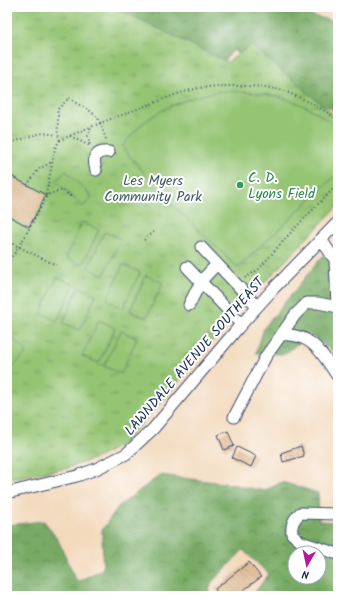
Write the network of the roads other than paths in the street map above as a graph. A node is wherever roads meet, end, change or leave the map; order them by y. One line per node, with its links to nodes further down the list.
1 (110, 152): 2 (street)
2 (96, 170)
3 (338, 222): 4 (street, LAWNDALE AVENUE SOUTHEAST)
4 (321, 239): 10 (street, LAWNDALE AVENUE SOUTHEAST); 11 (street)
5 (201, 247): 6 (street)
6 (217, 264): 8 (street); 10 (street)
7 (187, 267): 8 (street)
8 (201, 281): 9 (street); 12 (street)
9 (189, 305)
10 (257, 306): 12 (street, LAWNDALE AVENUE SOUTHEAST)
11 (338, 306): 13 (street)
12 (241, 324): 16 (street, LAWNDALE AVENUE SOUTHEAST)
13 (281, 335): 14 (street); 15 (street)
14 (338, 377)
15 (234, 417)
16 (7, 493)
17 (338, 514): 18 (street)
18 (338, 554)

